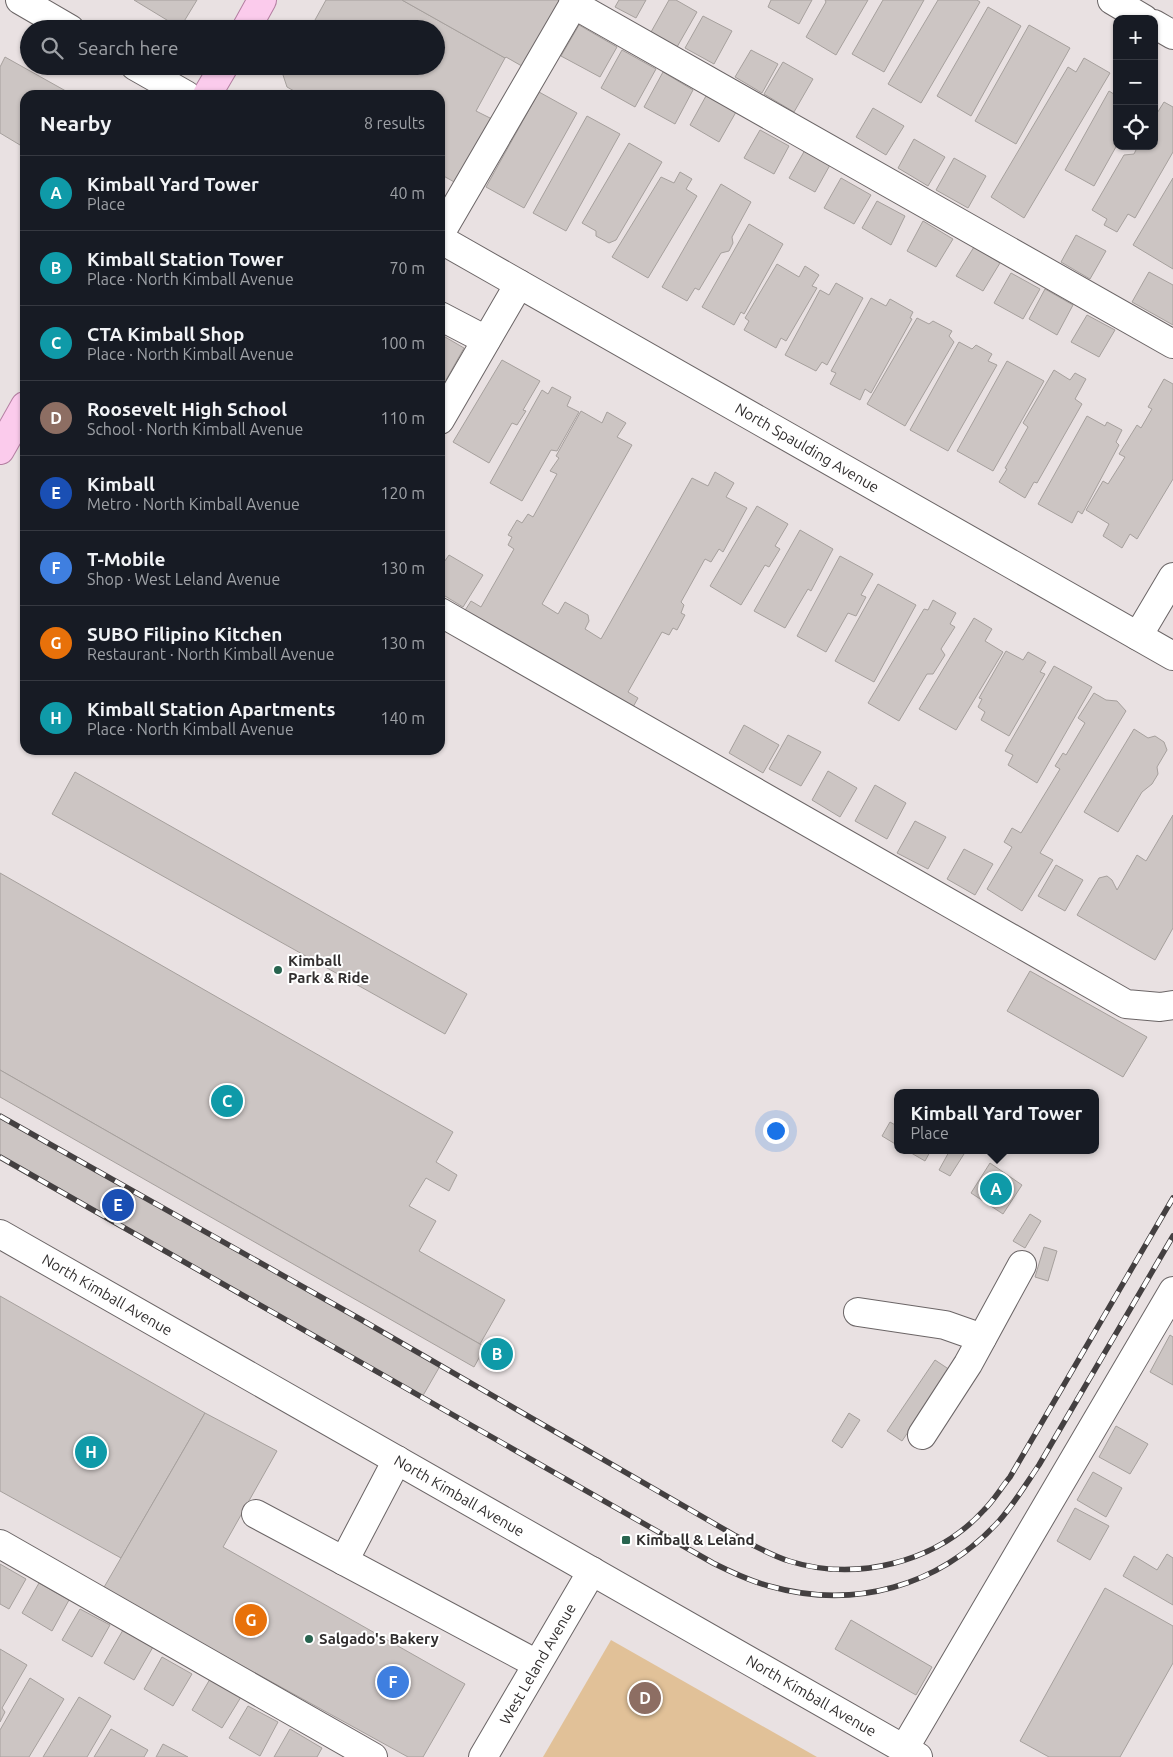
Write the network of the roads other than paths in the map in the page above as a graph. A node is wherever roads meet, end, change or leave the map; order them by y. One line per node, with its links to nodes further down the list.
1 (20, 0): 6 (street)
2 (262, 0): 7 (main road)
3 (1112, 0): 5 (street)
4 (575, 2): 14 (street); 19 (street)
5 (1137, 15)
6 (54, 20)
7 (251, 20)
8 (1158, 26): 9 (street)
9 (1173, 35)
10 (151, 75): 12 (street)
11 (219, 75): 13 (main road)
12 (177, 90)
13 (210, 90)
14 (445, 225)
15 (445, 243): 16 (street, North Spaulding Avenue)
16 (518, 284): 18 (street); 25 (street, North Spaulding Avenue)
17 (445, 319): 18 (street)
18 (486, 340): 20 (street)
19 (1173, 344)
20 (445, 411)
21 (20, 415): 22 (main road)
22 (0, 450)
23 (1173, 577): 25 (street)
24 (445, 615): 27 (street)
25 (1138, 636): 26 (street, North Spaulding Avenue)
26 (1173, 656)
27 (1173, 1004)
28 (0, 1234): 34 (street, North Kimball Avenue)
29 (1022, 1265): 32 (street)
30 (1173, 1291): 40 (street)
31 (858, 1312): 32 (street)
32 (982, 1338): 33 (street)
33 (922, 1435)
34 (397, 1460): 37 (street); 38 (street, North Kimball Avenue)
35 (256, 1514): 37 (street)
36 (0, 1544): 41 (street)
37 (344, 1561): 39 (street)
38 (592, 1571): 39 (street, West Leland Avenue); 40 (street, North Kimball Avenue)
39 (538, 1664): 42 (street, West Leland Avenue)
40 (911, 1753)
41 (373, 1757)
42 (483, 1757)

